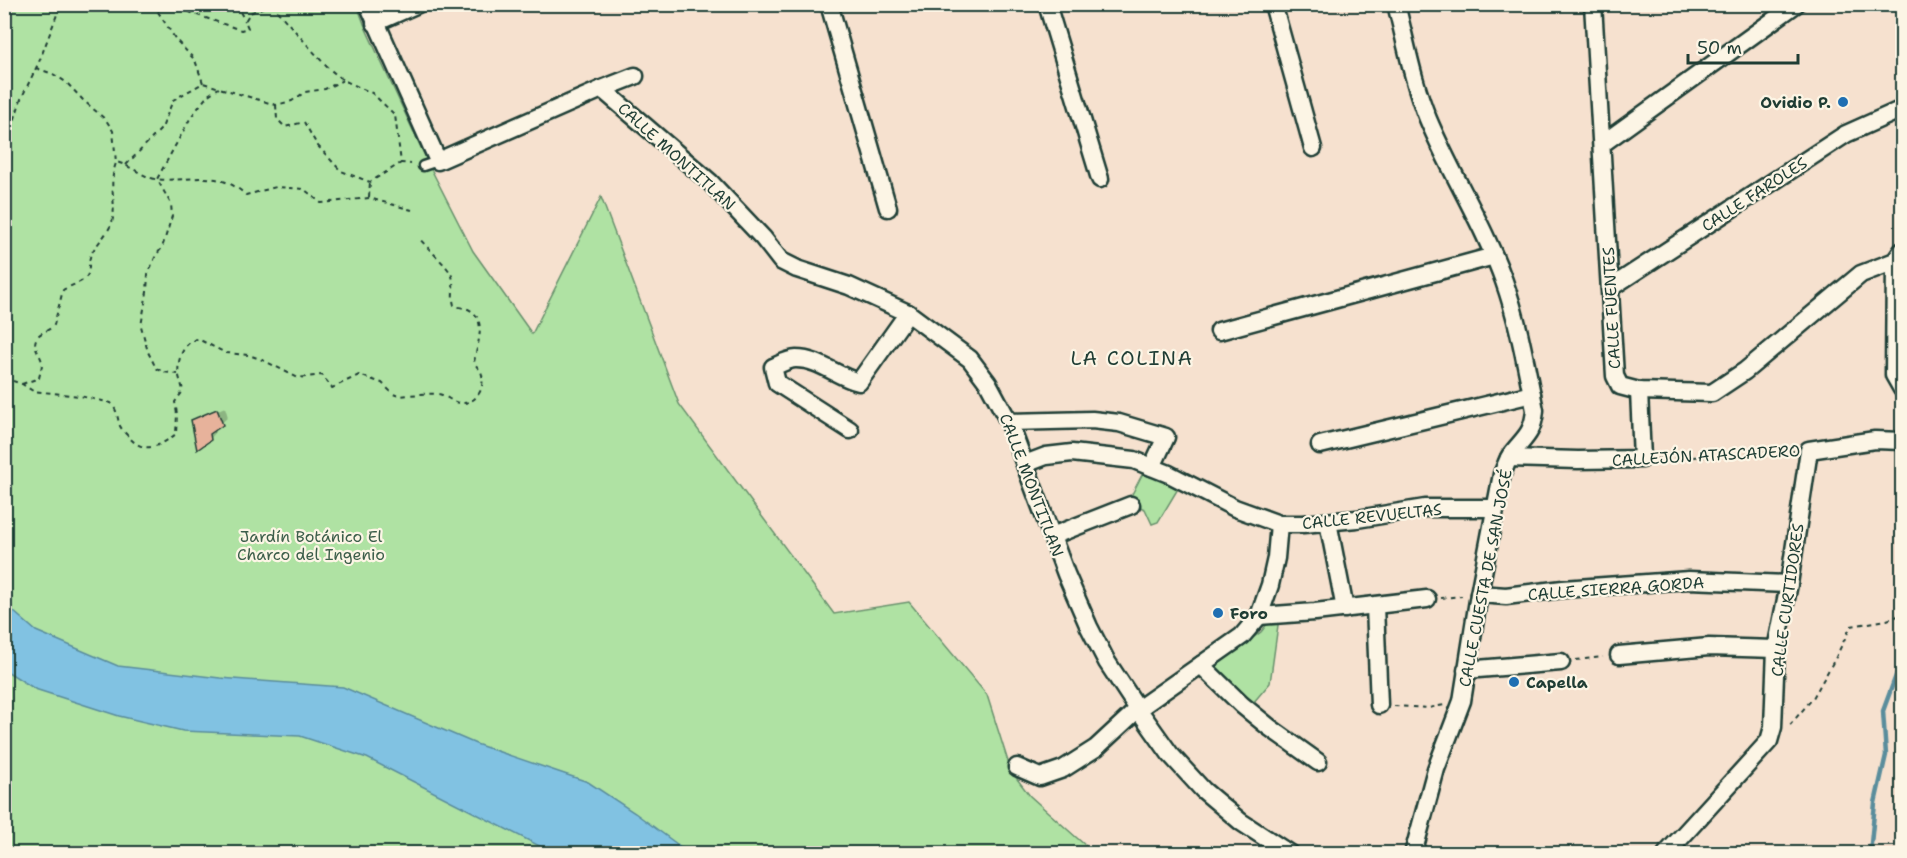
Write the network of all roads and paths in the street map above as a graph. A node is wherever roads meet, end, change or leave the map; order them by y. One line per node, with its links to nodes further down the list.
1 (61, 4): 16 (path)
2 (153, 4): 19 (path)
3 (172, 4): 14 (path)
4 (236, 4): 14 (path)
5 (271, 4): 14 (path); 18 (path)
6 (368, 4): 15 (street)
7 (418, 4): 15 (street)
8 (829, 4): 35 (street)
9 (1047, 4): 32 (street)
10 (1272, 4): 25 (street)
11 (1396, 4): 38 (street, CALLE CUESTA DE SAN JOSÉ)
12 (1593, 4): 24 (street, CALLE FUENTES)
13 (1796, 4): 24 (street)
14 (245, 21)
15 (375, 23): 29 (street)
16 (36, 68): 26 (path); 27 (path)
17 (635, 76): 21 (street, CALLE MONTITLAN)
18 (343, 80): 22 (path); 28 (path)
19 (203, 83): 20 (path); 30 (path)
20 (219, 88): 22 (path); 31 (path)
21 (602, 89): 29 (street, CALLE MONTITLAN); 41 (street, CALLE MONTITLAN)
22 (276, 105): 33 (path)
23 (1902, 109): 40 (street, CALLE FAROLES)
24 (1602, 144): 40 (street, CALLE FUENTES)
25 (1313, 148)
26 (4, 154)
27 (116, 162): 30 (path); 45 (path)
28 (401, 163): 29 (path); 33 (path)
29 (431, 163)
30 (126, 165): 31 (path)
31 (157, 179): 34 (path); 43 (path)
32 (1100, 179)
33 (370, 182): 34 (path)
34 (369, 198): 36 (path)
35 (888, 208)
36 (412, 210)
37 (419, 238): 43 (path)
38 (1494, 256): 42 (street); 48 (street, CALLE CUESTA DE SAN JOSÉ)
39 (1899, 256): 46 (street); 47 (street, CALLE FUENTES)
40 (1610, 288): 47 (street, CALLE FUENTES)
41 (908, 314): 49 (street, CALLE MONTITLAN); 50 (street)
42 (1218, 331)
43 (178, 374): 45 (path)
44 (4, 378): 45 (path)
45 (22, 384)
46 (1902, 389)
47 (1639, 391): 55 (street)
48 (1532, 394): 52 (street); 54 (street, CALLE CUESTA DE SAN JOSÉ)
49 (1009, 422): 56 (street, CALLE MONTITLAN); 57 (street)
50 (850, 430)
51 (1902, 441): 53 (street, CALLEJÓN ATASCADERO)
52 (1320, 445)
53 (1809, 450): 55 (path, CALLEJÓN ATASCADERO); 63 (street, CALLE CURTIDORES)
54 (1509, 458): 55 (street, CALLEJÓN ATASCADERO); 59 (street, CALLE CUESTA DE SAN JOSÉ)
55 (1641, 459)
56 (1025, 464): 57 (street, CALLE REVUELTAS); 62 (street, CALLE MONTITLAN)
57 (1152, 467): 61 (street, CALLE REVUELTAS)
58 (1131, 506): 62 (street)
59 (1495, 508): 60 (street, CALLE REVUELTAS); 64 (street, CALLE CUESTA DE SAN JOSÉ)
60 (1328, 522): 61 (street, CALLE REVUELTAS); 68 (street)
61 (1279, 524): 69 (street)
62 (1052, 536): 77 (street, CALLE MONTITLAN)
63 (1789, 584): 64 (street, CALLE SIERRA GORDA); 70 (street, CALLE CURTIDORES)
64 (1479, 594): 65 (path); 74 (street, CALLE CUESTA DE SAN JOSÉ)
65 (1427, 599): 67 (street)
66 (1902, 602): 78 (path)
67 (1375, 606): 68 (street); 75 (street)
68 (1345, 609): 69 (street)
69 (1259, 616): 73 (street)
70 (1776, 649): 71 (street); 78 (street, CALLE CURTIDORES)
71 (1619, 654): 72 (path)
72 (1561, 662): 74 (street)
73 (1201, 665): 77 (street); 79 (street)
74 (1466, 670): 82 (street, CALLE CUESTA DE SAN JOSÉ)
75 (1379, 705): 76 (path)
76 (1428, 708)
77 (1138, 710): 80 (street); 81 (street, CALLE MONTITLAN)
78 (1769, 741): 83 (street)
79 (1318, 762)
80 (1017, 767)
81 (1290, 854)
82 (1413, 854)
83 (1666, 854)

